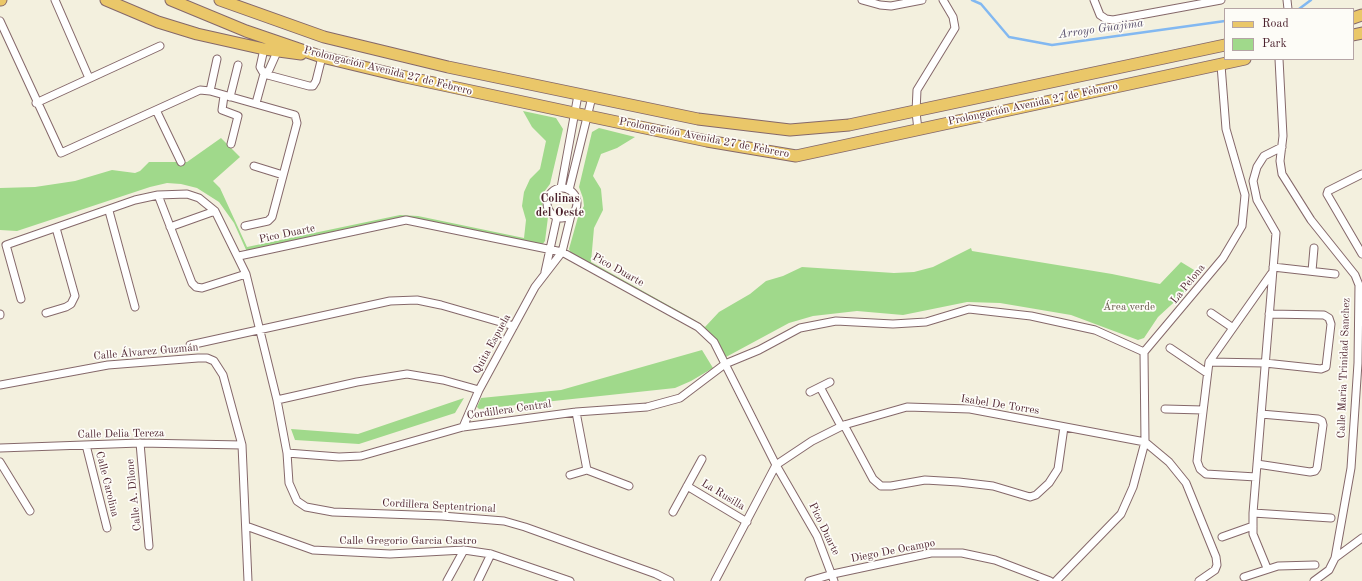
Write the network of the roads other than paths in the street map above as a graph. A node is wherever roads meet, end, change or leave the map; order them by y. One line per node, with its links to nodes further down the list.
1 (55, 0): 24 (street)
2 (106, 0): 13 (main road)
3 (170, 0): 15 (main road, Prolongación Avenida 27 de Febrero)
4 (220, 0): 26 (main road, Prolongación Avenida 27 de Febrero)
5 (862, 0): 6 (street)
6 (922, 0)
7 (943, 0): 32 (street)
8 (1094, 0): 9 (street)
9 (1221, 0)
10 (0, 21): 29 (street)
11 (1224, 45): 16 (main road, Prolongación Avenida 27 de Febrero)
12 (160, 46): 24 (street)
13 (264, 49): 14 (main road); 22 (street)
14 (277, 52): 15 (main road); 22 (street)
15 (322, 57): 22 (street); 33 (main road, Prolongación Avenida 27 de Febrero)
16 (1163, 57): 23 (main road); 32 (main road, Prolongación Avenida 27 de Febrero)
17 (218, 59): 25 (street)
18 (1241, 60): 21 (main road, Prolongación Avenida 27 de Febrero)
19 (1279, 60): 37 (street, Calle Maria Trinidad Sanchez)
20 (238, 65): 27 (street)
21 (1221, 65): 23 (main road, Prolongación Avenida 27 de Febrero); 73 (street, La Pelona)
22 (264, 74): 30 (street)
23 (1167, 75): 35 (main road, Prolongación Avenida 27 de Febrero)
24 (90, 78): 29 (street)
25 (210, 91): 27 (street); 31 (street)
26 (578, 95): 28 (main road, Prolongación Avenida 27 de Febrero); 33 (street)
27 (227, 96): 30 (street); 36 (street)
28 (592, 97): 32 (main road, Prolongación Avenida 27 de Febrero); 34 (street)
29 (36, 103): 31 (street)
30 (256, 103): 41 (street)
31 (156, 110): 38 (street)
32 (916, 112): 35 (street)
33 (574, 113): 34 (main road, Prolongación Avenida 27 de Febrero); 42 (street)
34 (588, 116): 35 (main road, Prolongación Avenida 27 de Febrero); 43 (street)
35 (918, 130)
36 (231, 144)
37 (1282, 147): 57 (street); 62 (street, Calle Maria Trinidad Sanchez)
38 (181, 162)
39 (254, 166): 41 (street)
40 (1362, 174): 55 (street)
41 (283, 175): 49 (street)
42 (561, 188): 43 (street); 48 (street)
43 (569, 190): 47 (street)
44 (158, 195): 45 (street); 46 (street); 50 (street)
45 (109, 211): 51 (street); 64 (street)
46 (215, 211): 50 (street); 56 (street, Cordillera Septentrional)
47 (571, 215): 48 (street); 54 (street)
48 (557, 217): 53 (street)
49 (245, 226)
50 (170, 227): 59 (street)
51 (56, 228): 63 (street); 65 (street)
52 (1314, 248): 58 (street)
53 (549, 250): 54 (street, Pico Duarte); 56 (street, Pico Duarte); 60 (street)
54 (562, 252): 60 (street); 76 (street, Pico Duarte)
55 (1362, 254)
56 (239, 256): 59 (street, Cordillera Septentrional)
57 (1273, 270): 58 (street); 67 (street); 69 (street)
58 (1312, 271): 61 (street)
59 (246, 274): 70 (street, Cordillera Septentrional)
60 (544, 274): 68 (street, Quita Espuela)
61 (1335, 274)
62 (1359, 274): 77 (street, Calle Maria Trinidad Sanchez)
63 (21, 300)
64 (135, 307)
65 (46, 313)
66 (1211, 313): 69 (street)
67 (1269, 314): 75 (street); 75 (street)
68 (514, 326): 70 (street); 82 (street, Quita Espuela)
69 (1233, 328): 74 (street)
70 (260, 329): 71 (street); 84 (street, Cordillera Septentrional)
71 (190, 345)
72 (1170, 348): 78 (street)
73 (1144, 352): 76 (street, Cordillera Central); 92 (street)
74 (1209, 362): 75 (street); 78 (street)
75 (1265, 363): 88 (street)
76 (725, 364): 87 (street, Cordillera Central); 101 (street, Pico Duarte)
77 (1360, 364): 120 (street, Calle Maria Trinidad Sanchez)
78 (1208, 373): 86 (street)
79 (830, 382): 81 (street)
80 (0, 385): 95 (street, Calle Álvarez Guzmán)
81 (820, 387): 83 (street); 89 (street)
82 (479, 390): 84 (street); 90 (street, Quita Espuela)
83 (810, 392)
84 (277, 400): 97 (street, Cordillera Septentrional)
85 (1165, 409): 86 (street)
86 (1203, 410): 104 (street)
87 (576, 412): 90 (street, Cordillera Central); 102 (street)
88 (1261, 414): 100 (street); 100 (street)
89 (843, 426): 91 (street, Isabel De Torres); 91 (street); 101 (street, Isabel De Torres)
90 (463, 427): 97 (street, Cordillera Central)
91 (1064, 427): 92 (street, Isabel De Torres)
92 (1145, 442): 135 (street); 136 (street, Isabel De Torres)
93 (140, 443): 94 (street, Calle Delia Tereza); 95 (street, Calle Delia Tereza); 117 (street, Calle A. Dilone)
94 (86, 445): 96 (street, Calle Delia Tereza); 114 (street, Calle Carolina)
95 (242, 445): 112 (street, Calle Álvarez Guzmán)
96 (0, 448)
97 (287, 453): 131 (street, Cordillera Septentrional)
98 (702, 459): 106 (street, La Rusilla)
99 (0, 462): 107 (street)
100 (1257, 464): 104 (street)
101 (776, 465): 111 (street, Isabel De Torres); 125 (street, Pico Duarte)
102 (587, 470): 103 (street); 105 (street)
103 (570, 475)
104 (1256, 477): 109 (street)
105 (629, 486)
106 (687, 486): 108 (street, La Rusilla); 111 (street, La Rusilla)
107 (30, 511)
108 (673, 512)
109 (1253, 513): 110 (street); 113 (street)
110 (1331, 518)
111 (747, 522): 132 (street, Isabel De Torres)
112 (246, 526): 118 (street, Calle Gregorio Garcia Castro); 126 (street, Calle Álvarez Guzmán)
113 (1253, 526): 115 (street); 122 (street)
114 (107, 528)
115 (1222, 537)
116 (1362, 538): 120 (street)
117 (150, 546)
118 (464, 550): 119 (street, Calle Gregorio Garcia Castro); 127 (street)
119 (491, 554): 123 (street, Calle Gregorio Garcia Castro); 128 (street)
120 (1335, 558): 137 (street)
121 (1315, 565): 122 (street)
122 (1267, 568): 124 (street)
123 (548, 573): 129 (street); 130 (street, Calle Gregorio Garcia Castro)
124 (1244, 576)
125 (834, 577): 133 (street, Diego De Ocampo); 134 (street, Diego De Ocampo)
126 (248, 581)
127 (447, 581)
128 (478, 581)
129 (544, 581)
130 (570, 581)
131 (670, 581)
132 (715, 581)
133 (809, 581)
134 (1050, 581)
135 (1056, 581)
136 (1200, 581)
137 (1314, 581)

